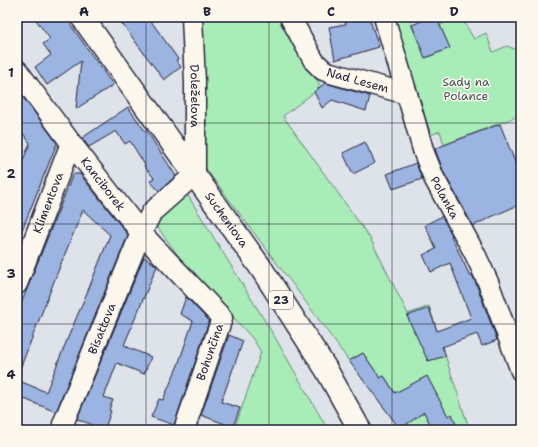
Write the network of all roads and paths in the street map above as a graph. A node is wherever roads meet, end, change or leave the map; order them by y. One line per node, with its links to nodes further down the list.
1 (192, 17): 8 (street, Doleželova)
2 (290, 17): 6 (street, Nad Lesem)
3 (384, 17): 6 (street, Polanka)
4 (86, 19): 8 (main road, Sucheniova / 23)
5 (17, 71): 7 (street, Kanciborek)
6 (407, 94): 11 (street, Polanka)
7 (72, 143): 9 (street, Kanciborek); 10 (street, Klimentova)
8 (194, 174): 9 (street); 14 (main road, Sucheniova / 23)
9 (136, 226): 12 (street, Bisattova); 13 (street, Bohunčina)
10 (17, 284)
11 (521, 371)
12 (63, 424)
13 (184, 430)
14 (360, 430)

